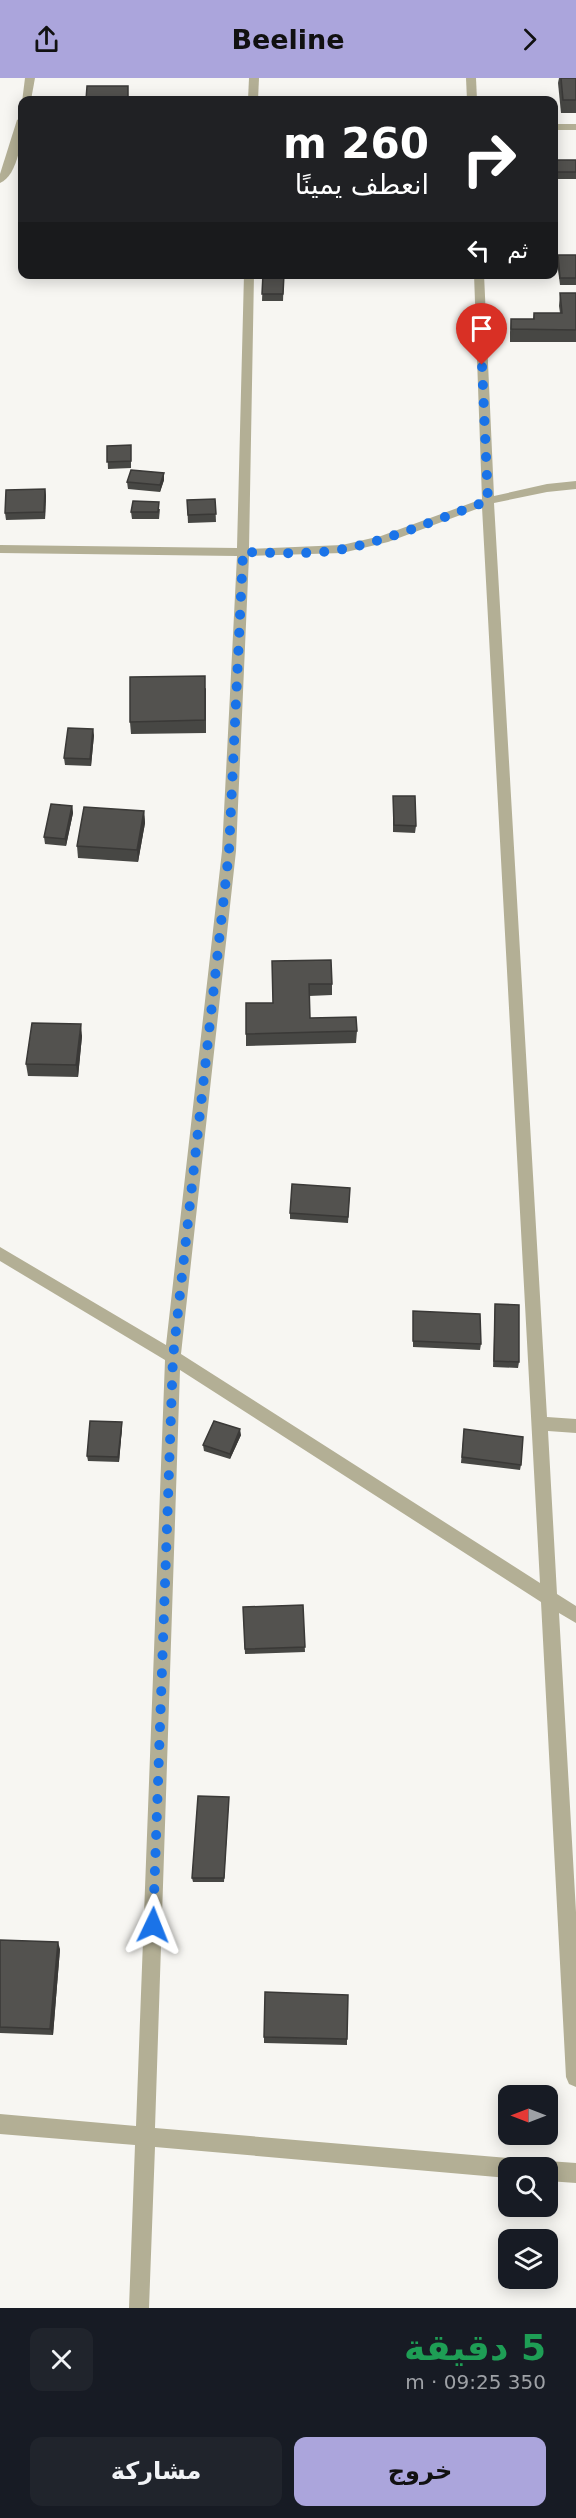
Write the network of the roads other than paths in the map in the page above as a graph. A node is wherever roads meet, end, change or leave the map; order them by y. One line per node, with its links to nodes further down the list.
1 (30, 78): 4 (street)
2 (254, 78): 5 (street)
3 (471, 78): 6 (street)
4 (27, 96)
5 (253, 96)
6 (472, 96)
7 (558, 127): 8 (street)
8 (576, 127)
9 (18, 134): 10 (street)
10 (6, 174)
11 (249, 279): 16 (street)
12 (479, 279): 14 (street)
13 (576, 485): 14 (street)
14 (488, 501): 16 (street); 19 (street)
15 (0, 549): 16 (street)
16 (243, 552): 18 (street)
17 (0, 1253): 18 (street)
18 (173, 1357): 21 (street); 25 (street)
19 (538, 1423): 20 (street); 21 (street)
20 (576, 1426)
21 (548, 1597): 22 (street); 23 (street)
22 (576, 1615)
23 (576, 2077)
24 (0, 2124): 25 (street)
25 (145, 2138): 26 (street); 29 (street)
26 (498, 2167)
27 (558, 2172): 28 (street)
28 (576, 2173)
29 (139, 2308)

